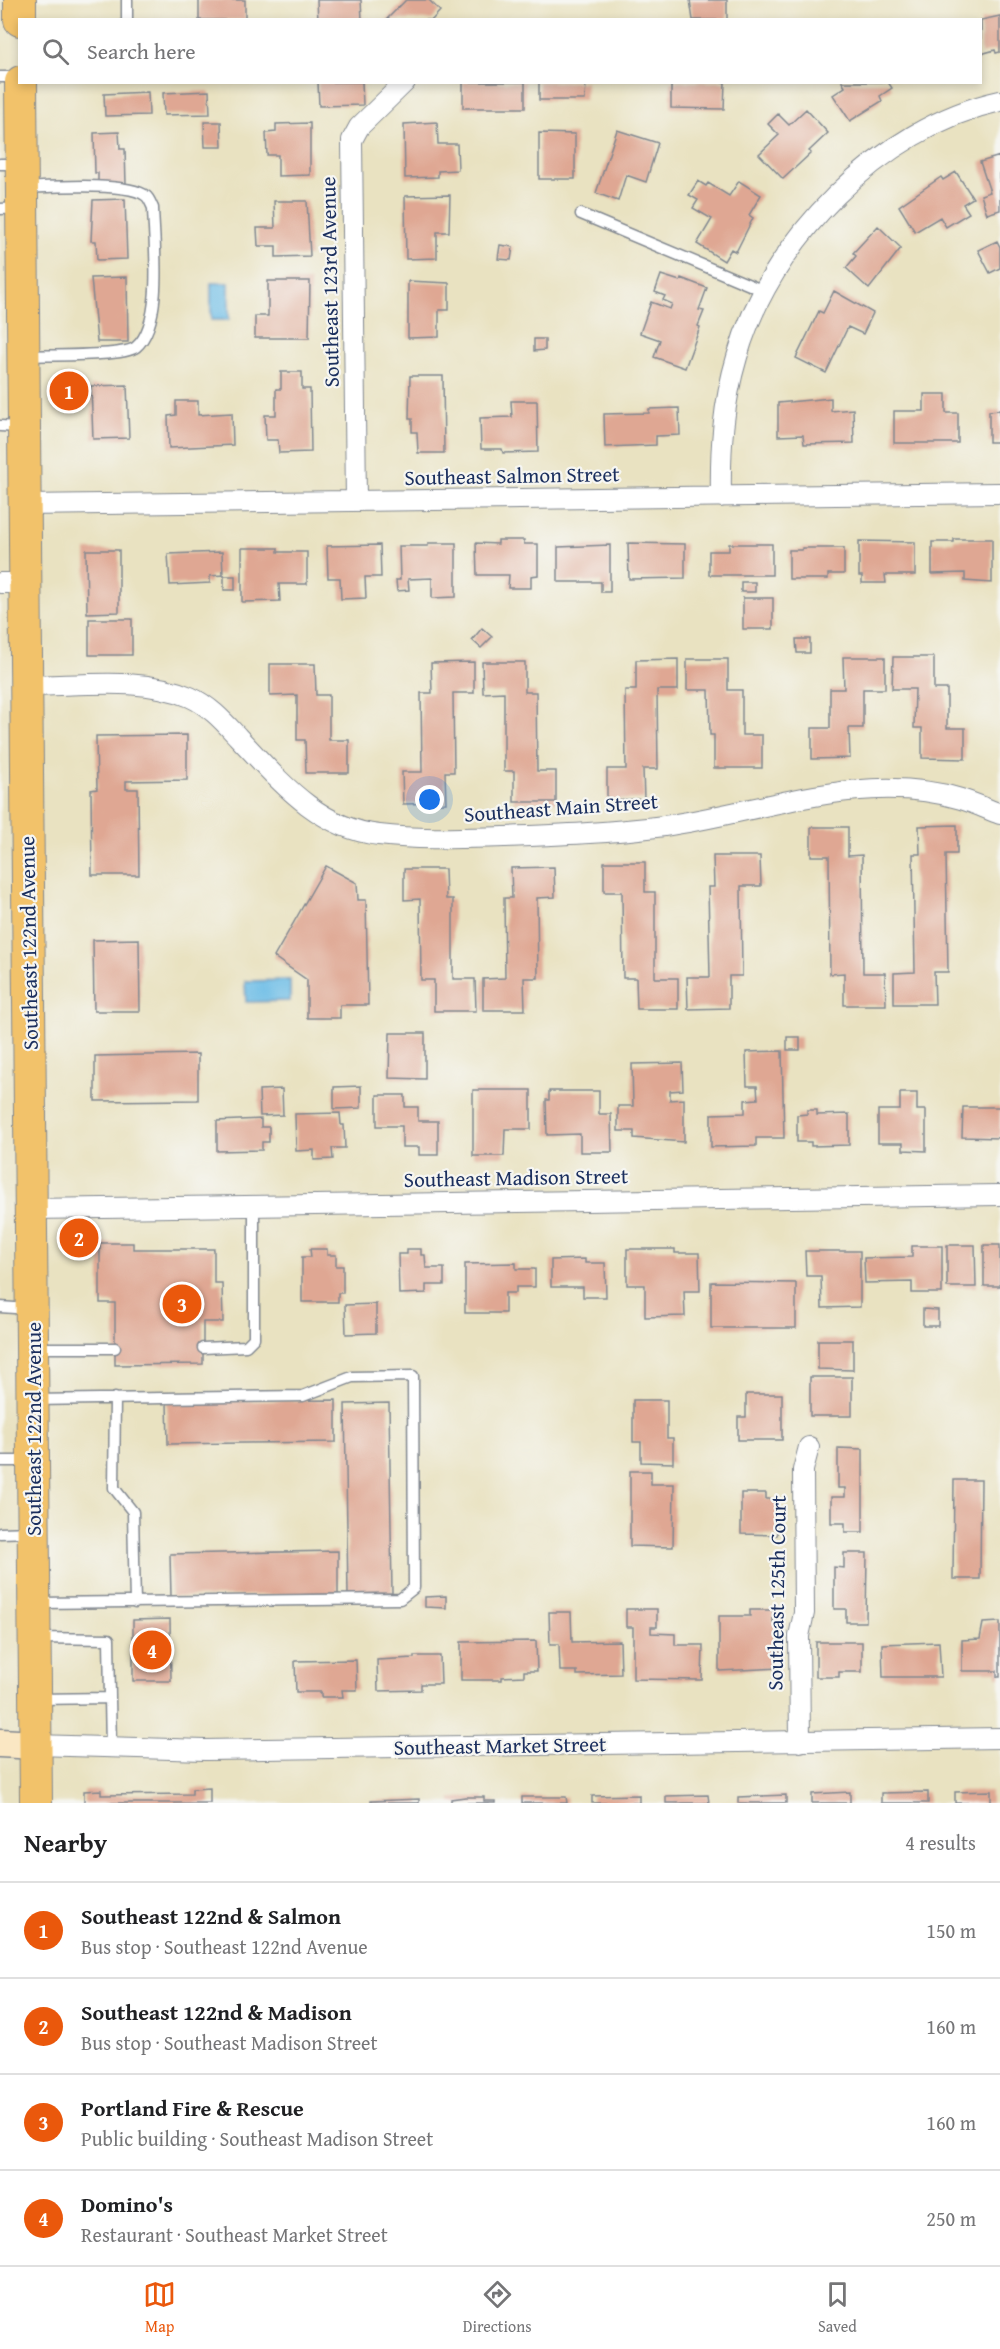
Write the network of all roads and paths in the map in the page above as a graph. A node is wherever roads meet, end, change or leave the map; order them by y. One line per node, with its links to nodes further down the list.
1 (20, 0): 3 (main road)
2 (127, 0): 4 (lane)
3 (20, 18)
4 (127, 18)
5 (18, 77): 6 (lane)
6 (0, 78)
7 (21, 84): 10 (main road, Southeast 122nd Avenue)
8 (403, 84): 17 (street, Southeast 123rd Avenue)
9 (1000, 101): 12 (street)
10 (13, 187): 13 (main road, Southeast 122nd Avenue); 13 (lane)
11 (581, 214): 12 (lane)
12 (764, 291): 16 (street)
13 (23, 356): 14 (main road, Southeast 122nd Avenue)
14 (12, 427): 18 (main road, Southeast 122nd Avenue)
15 (1000, 493): 16 (street, Southeast Salmon Street)
16 (721, 497): 17 (street, Southeast Salmon Street)
17 (356, 501): 18 (street, Southeast Salmon Street)
18 (24, 505): 19 (main road, Southeast 122nd Avenue)
19 (13, 583): 20 (main road, Southeast 122nd Avenue)
20 (26, 686): 21 (street, Southeast Main Street); 24 (main road, Southeast 122nd Avenue)
21 (1000, 814)
22 (1000, 1195): 23 (street, Southeast Madison Street)
23 (254, 1206): 24 (street, Southeast Madison Street); 29 (lane)
24 (32, 1209): 26 (main road, Southeast 122nd Avenue)
25 (0, 1307): 26 (lane)
26 (33, 1309): 27 (main road, Southeast 122nd Avenue)
27 (33, 1348): 28 (lane); 31 (main road, Southeast 122nd Avenue)
28 (115, 1348)
29 (203, 1348)
30 (116, 1398): 31 (lane); 38 (lane); 38 (lane)
31 (34, 1400): 34 (main road, Southeast 122nd Avenue)
32 (809, 1447): 43 (street, Southeast 125th Court)
33 (0, 1461): 34 (lane)
34 (34, 1461): 35 (main road, Southeast 122nd Avenue)
35 (35, 1532): 36 (lane); 37 (main road, Southeast 122nd Avenue)
36 (0, 1533)
37 (35, 1603): 38 (lane); 39 (main road, Southeast 122nd Avenue)
38 (135, 1603)
39 (36, 1638): 40 (lane); 41 (main road, Southeast 122nd Avenue)
40 (110, 1698): 41 (lane); 46 (lane)
41 (36, 1699): 45 (main road, Southeast 122nd Avenue)
42 (1000, 1738): 43 (street, Southeast Market Street)
43 (800, 1742): 46 (street, Southeast Market Street)
44 (0, 1743): 45 (street, Southeast Market Street)
45 (36, 1745): 46 (street, Southeast Market Street); 47 (main road, Southeast 122nd Avenue)
46 (111, 1747)
47 (36, 1803)

